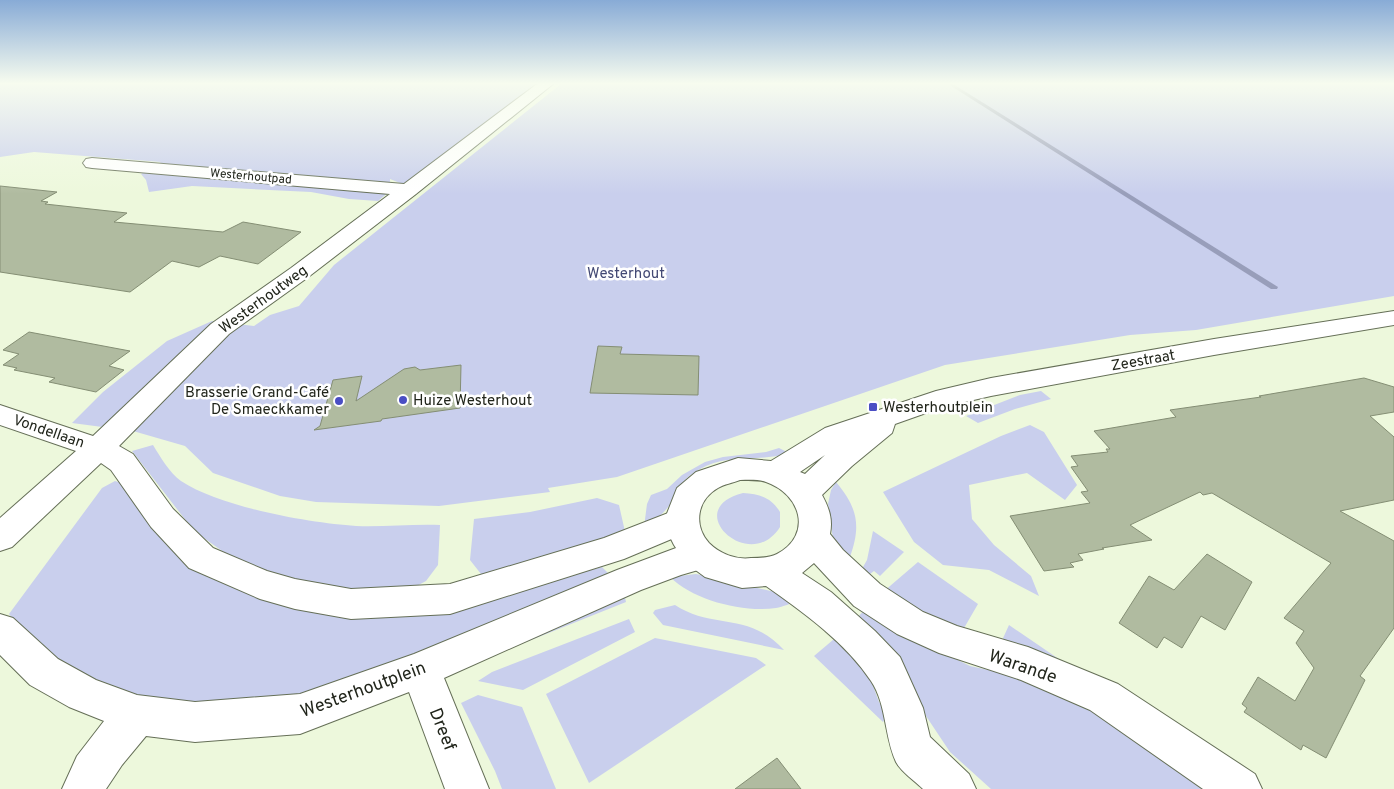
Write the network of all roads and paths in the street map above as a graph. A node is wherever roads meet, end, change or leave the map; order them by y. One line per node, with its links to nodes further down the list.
1 (498, 121): 3 (street, Westerhoutweg)
2 (92, 163): 3 (street, Westerhoutpad)
3 (409, 190): 7 (street, Westerhoutweg)
4 (1394, 318): 6 (street, Zeestraat)
5 (0, 415): 7 (street, Vondellaan)
6 (895, 416): 8 (street, Zeestraat); 9 (street, Zeestraat)
7 (98, 448): 10 (street); 11 (street, Westerhoutweg)
8 (775, 473): 9 (street); 10 (street)
9 (804, 493): 12 (street)
10 (681, 521): 13 (street)
11 (0, 538)
12 (814, 538): 14 (street); 21 (street, Warande)
13 (700, 556): 14 (street); 16 (street, Westerhoutplein)
14 (772, 571): 20 (street)
15 (0, 631): 17 (street, Westerhoutplein)
16 (422, 669): 17 (street, Westerhoutplein); 19 (street, Dreef)
17 (137, 715): 18 (street)
18 (84, 789)
19 (467, 789)
20 (954, 789)
21 (1240, 789)

